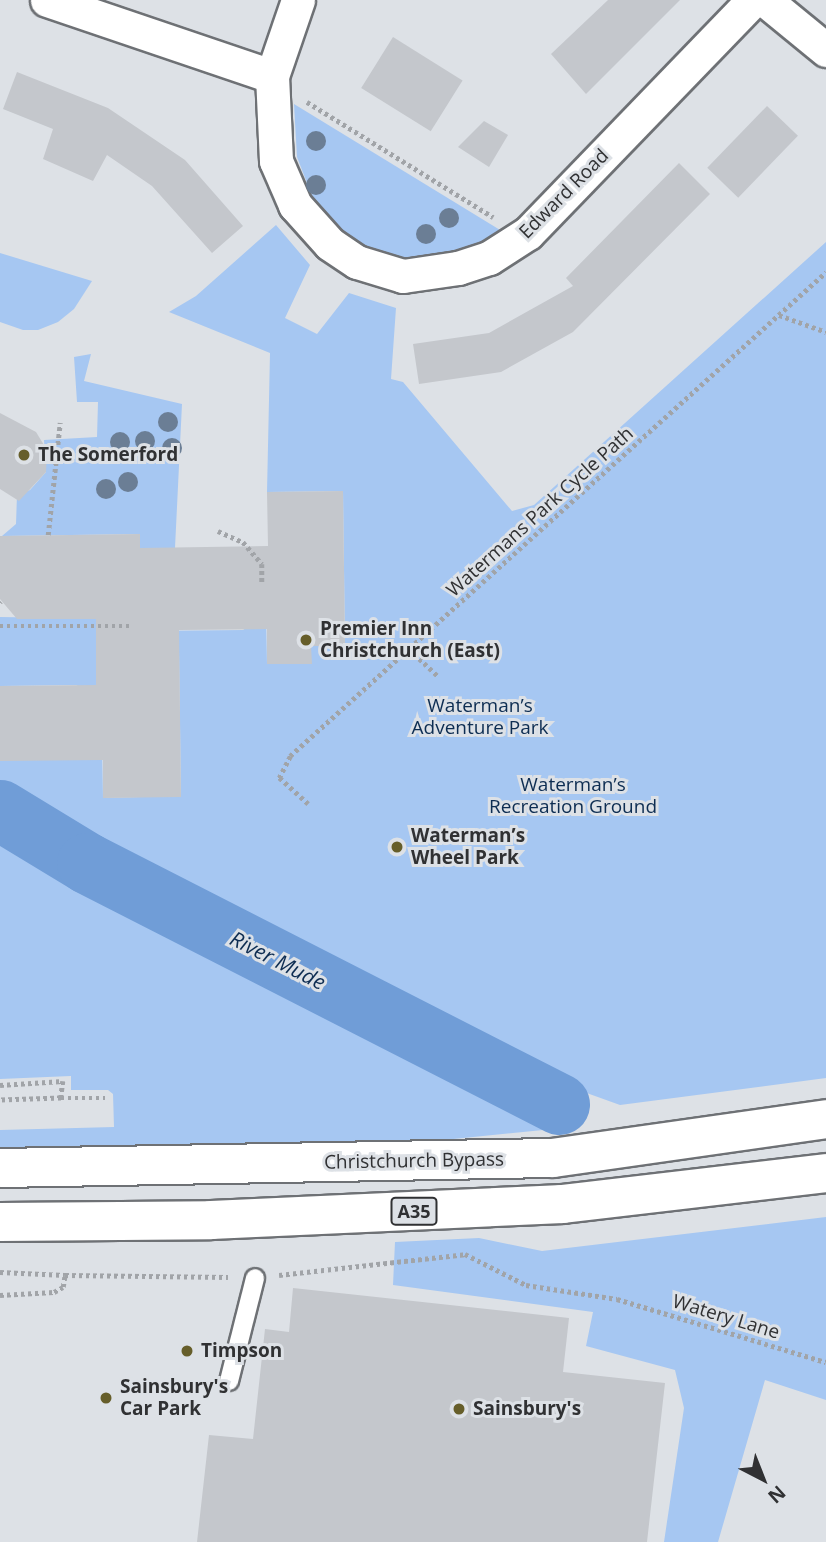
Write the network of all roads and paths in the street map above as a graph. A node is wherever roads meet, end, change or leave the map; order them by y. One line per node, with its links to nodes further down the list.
1 (47, 0): 6 (street)
2 (298, 0): 6 (street)
3 (753, 0): 7 (street, Edward Road)
4 (765, 0): 5 (street)
5 (826, 50)
6 (272, 78): 7 (path); 7 (street, Edward Road)
7 (523, 236)
8 (826, 272): 9 (path, Watermans Park Cycle Path)
9 (779, 315): 10 (path); 17 (path, Watermans Park Cycle Path)
10 (826, 332)
11 (60, 423): 13 (path)
12 (218, 531): 14 (path)
13 (48, 535)
14 (262, 583)
15 (0, 625): 16 (path)
16 (129, 626)
17 (410, 649): 18 (path); 19 (path, Watermans Park Cycle Path)
18 (438, 676)
19 (309, 804)
20 (0, 1085): 21 (path)
21 (61, 1098): 22 (path); 23 (path)
22 (105, 1098)
23 (0, 1100)
24 (826, 1119): 25 (main road, Christchurch Bypass)
25 (0, 1168)
26 (826, 1173): 27 (main road, A35)
27 (0, 1222)
28 (0, 1272): 29 (path, Watery Lane)
29 (65, 1275): 30 (path, Watery Lane); 31 (path)
30 (255, 1278): 32 (path, Watery Lane); 33 (lane)
31 (0, 1294)
32 (826, 1362)
33 (229, 1381)

